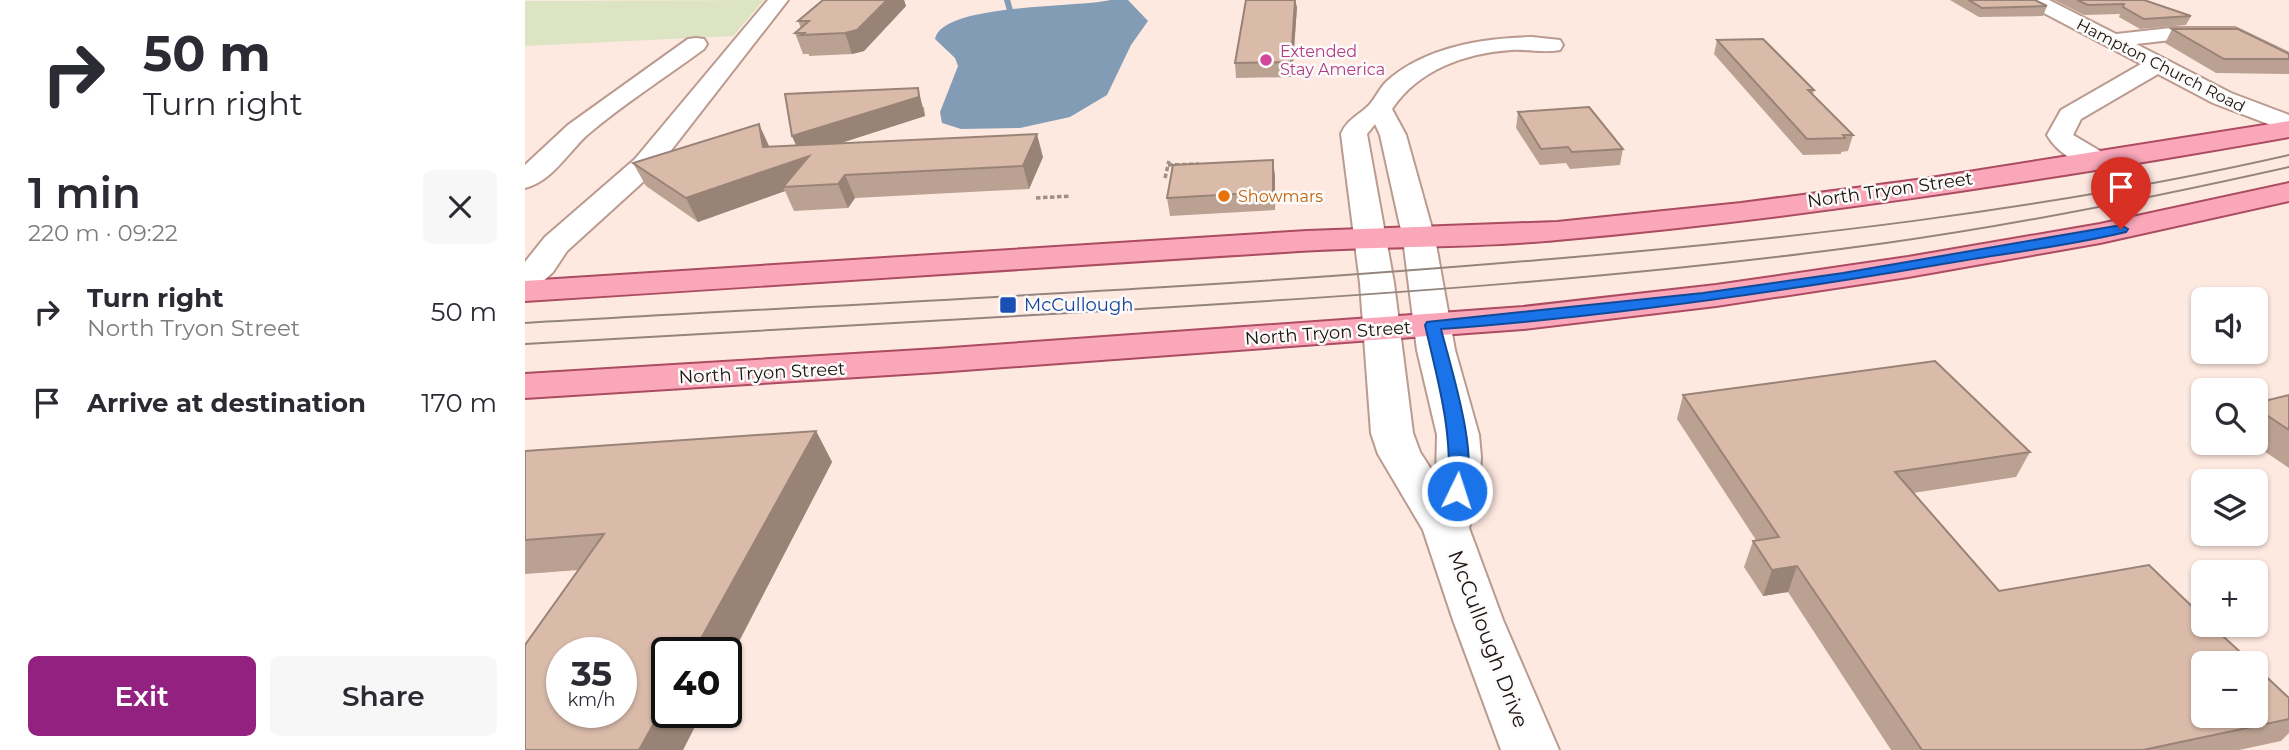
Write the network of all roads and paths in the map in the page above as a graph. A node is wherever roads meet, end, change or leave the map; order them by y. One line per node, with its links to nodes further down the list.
1 (778, 0): 21 (street)
2 (2035, 0): 3 (street, Hampton Church Road)
3 (2111, 41): 6 (street); 7 (street, Hampton Church Road)
4 (696, 44): 10 (street)
5 (1552, 45): 8 (street)
6 (2289, 63)
7 (2156, 65): 9 (street, Hampton Church Road); 12 (street)
8 (1380, 109): 19 (street, McCullough Drive); 20 (street, McCullough Drive)
9 (2289, 127): 12 (main road, North Tryon Street)
10 (560, 148): 11 (street); 15 (street)
11 (525, 150)
12 (2097, 161): 19 (main road, North Tryon Street)
13 (1207, 164): 14 (path)
14 (1165, 178)
15 (525, 179)
16 (2289, 192): 23 (main road, North Tryon Street)
17 (1071, 196): 18 (path)
18 (1036, 198)
19 (1419, 239): 20 (main road, North Tryon Street); 23 (street, McCullough Drive)
20 (1369, 240): 22 (main road, North Tryon Street); 24 (street, McCullough Drive)
21 (525, 280)
22 (525, 291)
23 (1432, 325): 24 (main road, North Tryon Street); 26 (street, McCullough Drive)
24 (1381, 329): 25 (main road, North Tryon Street); 26 (street, McCullough Drive)
25 (525, 386)
26 (1446, 528): 27 (street, McCullough Drive)
27 (1530, 750)

